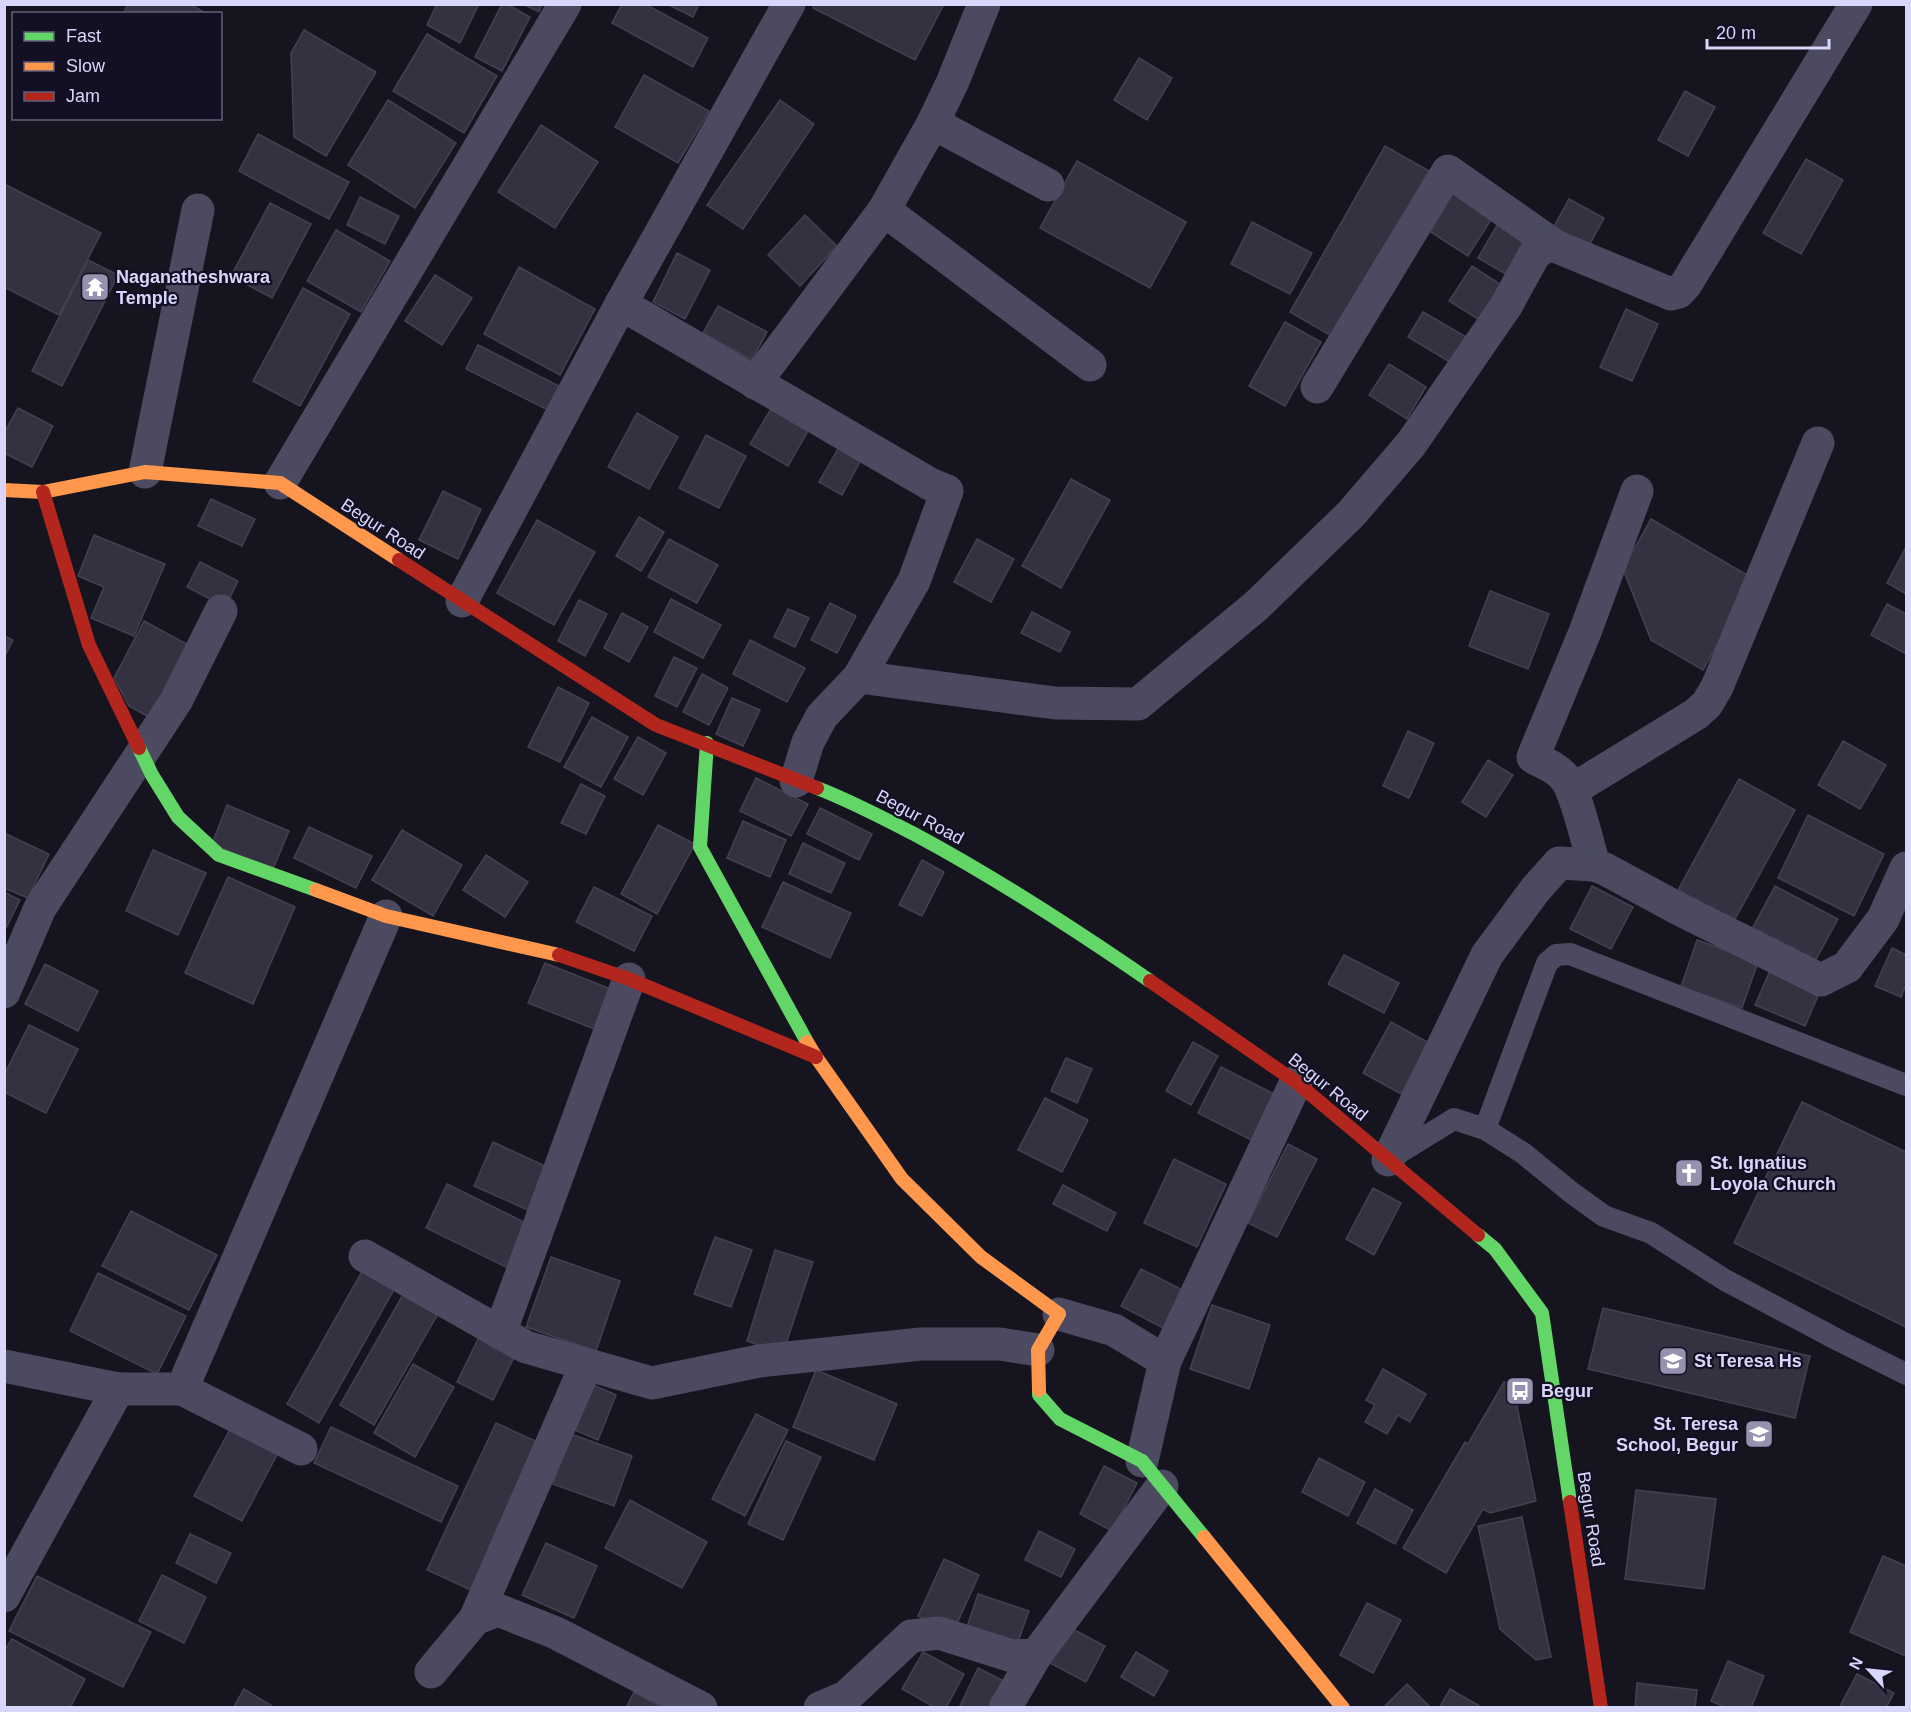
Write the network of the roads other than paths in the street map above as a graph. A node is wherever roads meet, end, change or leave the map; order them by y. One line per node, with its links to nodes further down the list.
1 (565, 4): 16 (street)
2 (789, 4): 10 (street)
3 (984, 4): 5 (street)
4 (1856, 4): 9 (street)
5 (933, 123): 6 (street); 8 (street)
6 (1048, 185)
7 (198, 210): 15 (street)
8 (884, 210): 11 (street); 12 (street)
9 (1556, 246): 13 (street); 22 (street)
10 (621, 304): 12 (street); 20 (street)
11 (1090, 365)
12 (756, 383): 22 (street)
13 (1317, 387)
14 (1818, 443): 26 (street)
15 (145, 472): 16 (main road, Begur Road); 19 (main road, Begur Road)
16 (279, 483): 20 (main road, Begur Road)
17 (4, 490): 19 (main road, Begur Road)
18 (1637, 491): 26 (street)
19 (43, 492): 24 (main road)
20 (462, 601): 23 (main road, Begur Road)
21 (221, 611): 24 (street)
22 (859, 677): 25 (street)
23 (707, 743): 25 (main road, Begur Road); 32 (main road)
24 (142, 753): 29 (main road); 31 (street)
25 (796, 781): 33 (main road, Begur Road)
26 (1572, 790): 27 (street)
27 (1594, 865): 28 (street); 36 (street)
28 (1906, 868)
29 (386, 916): 30 (main road); 46 (street)
30 (629, 980): 32 (main road); 39 (street)
31 (4, 992)
32 (816, 1058): 38 (main road)
33 (1296, 1082): 36 (main road, Begur Road); 41 (street)
34 (1906, 1085): 35 (lane)
35 (1485, 1129): 36 (lane); 44 (lane)
36 (1388, 1160): 58 (main road, Begur Road)
37 (365, 1256): 39 (street)
38 (1059, 1314): 40 (main road); 41 (street)
39 (500, 1333): 42 (street)
40 (1038, 1350): 42 (street); 48 (main road)
41 (1165, 1361): 48 (street)
42 (586, 1365): 51 (street)
43 (4, 1366): 45 (street)
44 (1906, 1374)
45 (118, 1389): 46 (street); 50 (street)
46 (182, 1389): 47 (street)
47 (301, 1449)
48 (1142, 1461): 49 (main road)
49 (1162, 1486): 52 (street); 57 (main road)
50 (4, 1596)
51 (475, 1619): 53 (street); 54 (street)
52 (1036, 1655): 55 (street); 56 (street)
53 (431, 1672)
54 (701, 1707)
55 (820, 1707)
56 (1005, 1707)
57 (1343, 1707)
58 (1601, 1707)

